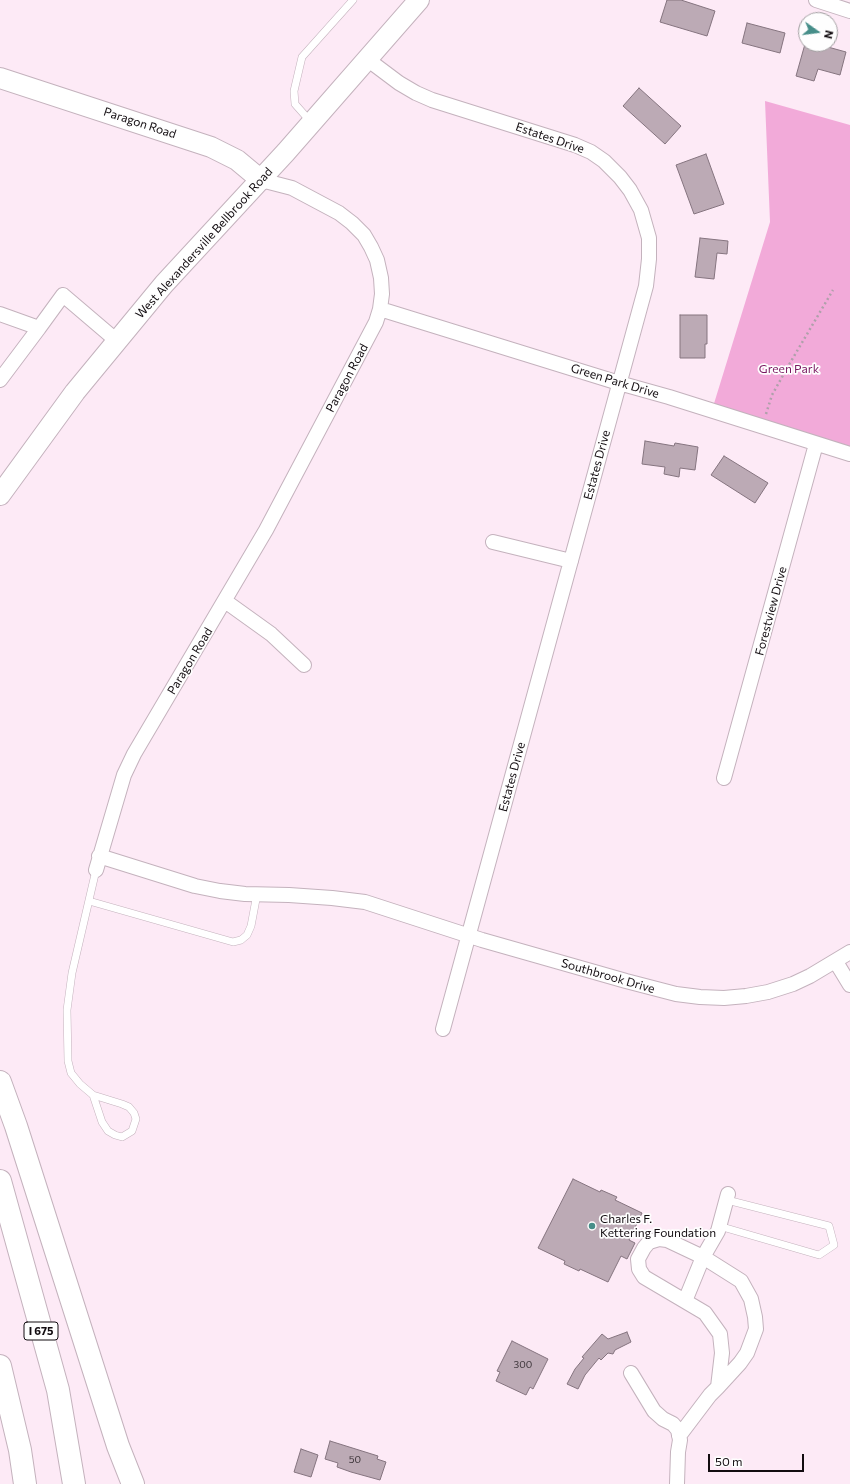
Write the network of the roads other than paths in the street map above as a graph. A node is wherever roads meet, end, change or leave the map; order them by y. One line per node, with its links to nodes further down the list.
1 (353, 0): 7 (lane)
2 (419, 0): 5 (main road, West Alexandersville Bellbrook Road)
3 (816, 0): 4 (street)
4 (850, 11)
5 (367, 59): 7 (main road, West Alexandersville Bellbrook Road); 14 (street, Estates Drive)
6 (0, 78): 8 (main road, Paragon Road)
7 (312, 123): 8 (main road, West Alexandersville Bellbrook Road)
8 (262, 180): 9 (street, Paragon Road); 12 (main road, West Alexandersville Bellbrook Road)
9 (380, 309): 14 (street, Green Park Drive); 20 (street, Paragon Road)
10 (0, 314): 11 (street)
11 (38, 328): 12 (street); 13 (street)
12 (117, 341): 17 (main road, West Alexandersville Bellbrook Road)
13 (0, 380)
14 (619, 383): 15 (street, Green Park Drive); 19 (street, Estates Drive)
15 (816, 444): 16 (street, Green Park Drive); 22 (street, Forestview Drive)
16 (850, 454)
17 (0, 495)
18 (493, 542): 19 (street)
19 (571, 561): 27 (street, Estates Drive)
20 (225, 601): 21 (street); 23 (street, Paragon Road)
21 (304, 664)
22 (724, 778)
23 (99, 856): 24 (street, Paragon Road); 25 (street, Southbrook Drive)
24 (96, 870): 26 (lane)
25 (257, 894): 26 (lane); 27 (street, Southbrook Drive)
26 (89, 901): 33 (lane)
27 (469, 936): 29 (street, Southbrook Drive); 31 (street, Estates Drive)
28 (850, 952): 29 (street, Southbrook Drive)
29 (836, 962): 30 (street)
30 (850, 985)
31 (442, 1029)
32 (0, 1082): 45 (highway)
33 (94, 1095): 33 (lane)
34 (0, 1181): 44 (highway, I 675)
35 (727, 1197): 36 (street); 36 (lane)
36 (719, 1226): 37 (street)
37 (703, 1257): 38 (street); 38 (street); 41 (street)
38 (685, 1301): 41 (street)
39 (0, 1366): 43 (highway)
40 (631, 1372): 42 (street)
41 (718, 1387): 42 (street)
42 (679, 1436): 46 (street)
43 (25, 1484)
44 (74, 1484)
45 (133, 1484)
46 (677, 1484)

